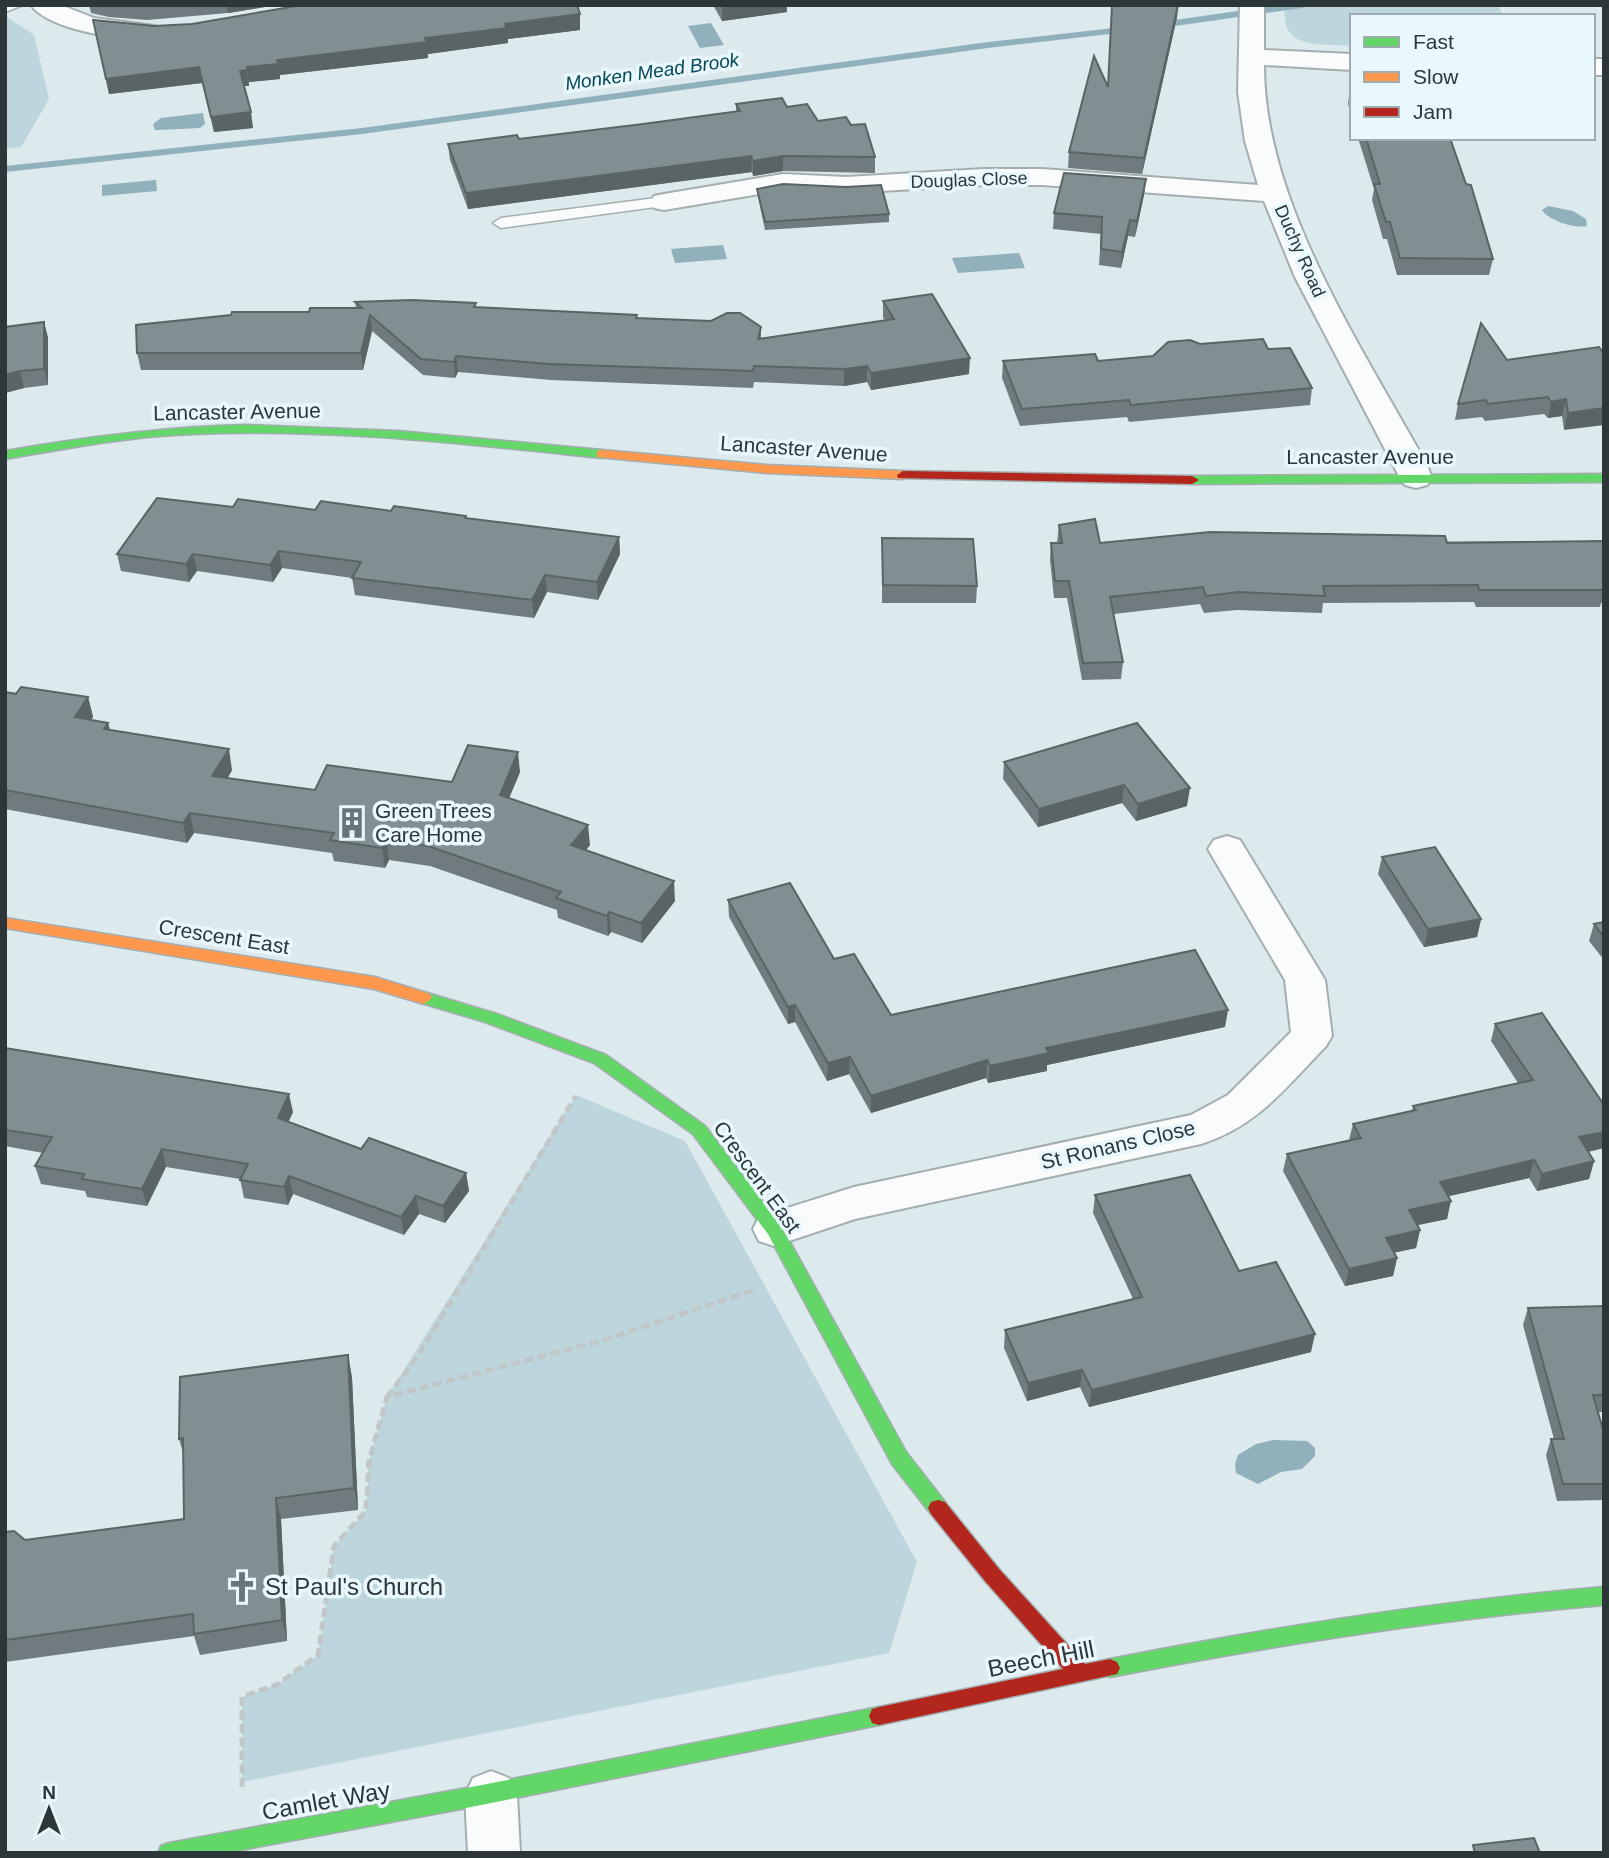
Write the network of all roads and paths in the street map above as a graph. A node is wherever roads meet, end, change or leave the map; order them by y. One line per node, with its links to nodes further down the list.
1 (16, 5): 3 (lane)
2 (43, 5): 5 (street)
3 (5, 8)
4 (1252, 17): 6 (street, Duchy Road)
5 (167, 30)
6 (1250, 57): 7 (street); 8 (street, Duchy Road)
7 (1350, 62)
8 (1275, 194): 9 (street, Douglas Close); 12 (street, Duchy Road)
9 (664, 202): 10 (lane)
10 (501, 223)
11 (5, 455): 12 (street, Lancaster Avenue)
12 (1416, 478): 13 (street, Lancaster Avenue)
13 (1604, 478)
14 (1227, 849): 17 (street, St Ronans Close)
15 (5, 923): 16 (street, Crescent East)
16 (600, 1059): 17 (street, Crescent East); 19 (path)
17 (774, 1229): 18 (street, Crescent East)
18 (798, 1276): 19 (path); 21 (street, Crescent East)
19 (387, 1397): 23 (path)
20 (1604, 1596): 21 (street, Beech Hill)
21 (1081, 1674): 22 (street, Beech Hill)
22 (491, 1795): 23 (street, Camlet Way); 25 (street)
23 (243, 1840): 24 (street, Camlet Way)
24 (169, 1853)
25 (494, 1853)

